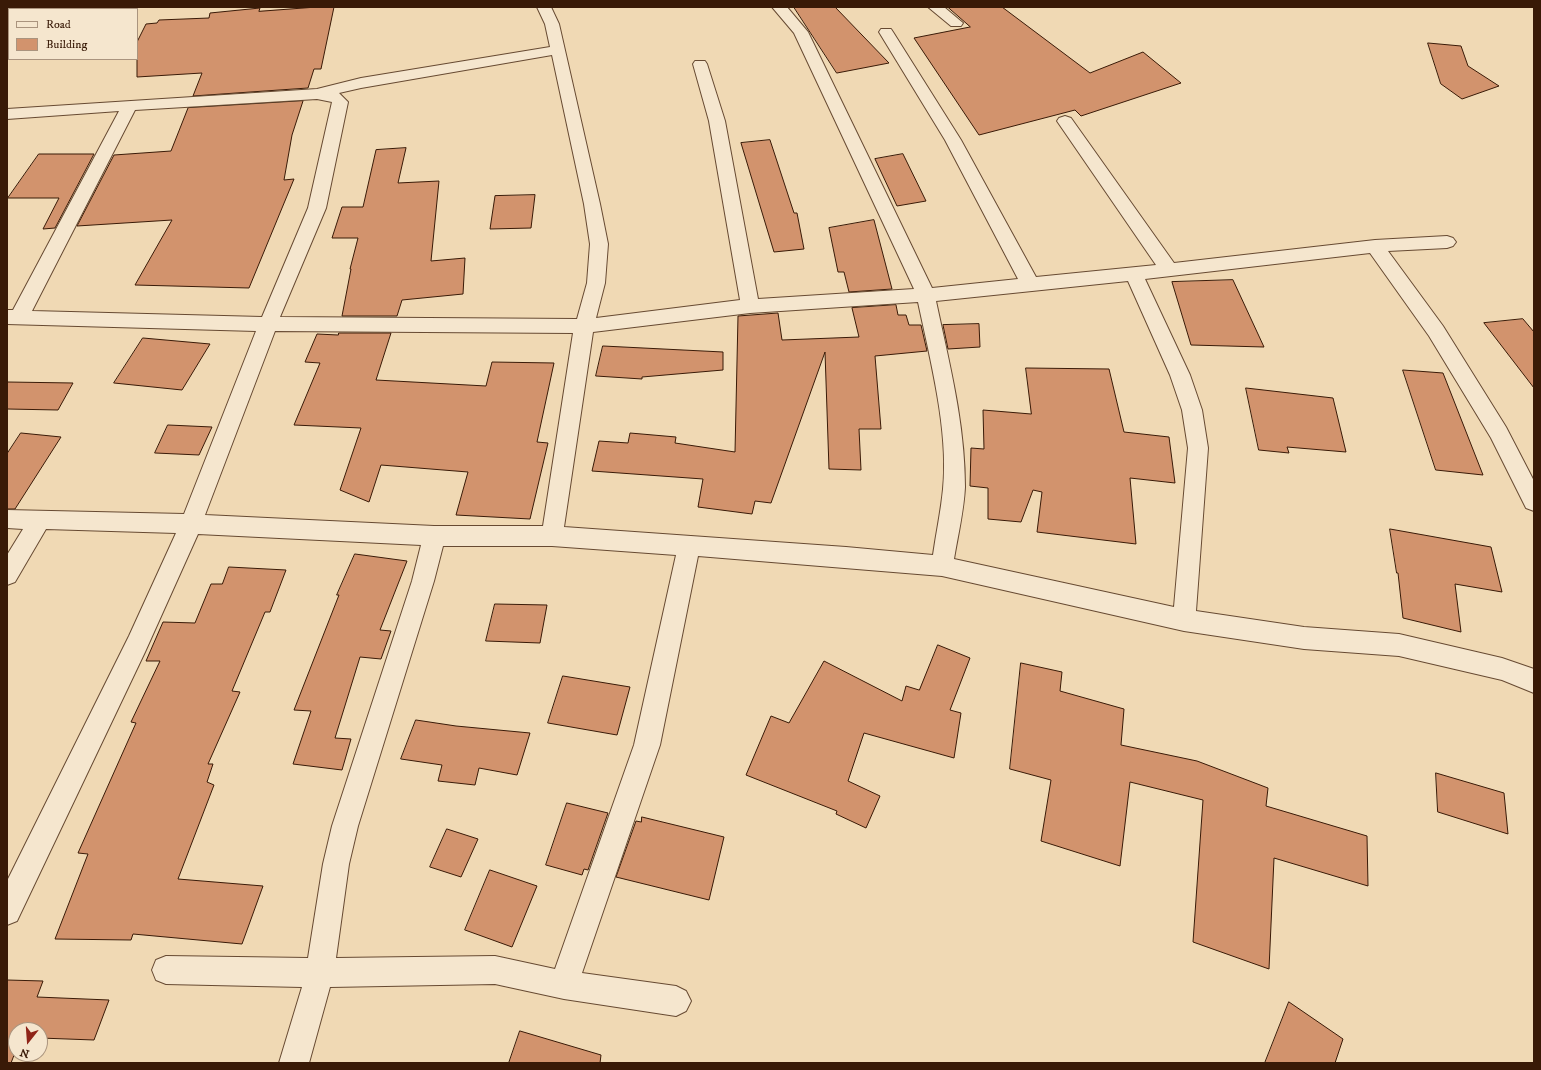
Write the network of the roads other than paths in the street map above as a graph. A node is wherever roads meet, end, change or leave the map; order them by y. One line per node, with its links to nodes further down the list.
1 (544, 7): 6 (street)
2 (779, 7): 17 (street)
3 (935, 7): 4 (street)
4 (956, 23)
5 (886, 32): 16 (street)
6 (558, 50): 8 (street); 21 (street)
7 (700, 64): 18 (street)
8 (317, 94): 9 (street); 20 (street)
9 (130, 106): 10 (street); 19 (street)
10 (7, 114)
11 (1065, 121): 14 (street)
12 (1447, 242): 13 (street)
13 (1375, 246): 14 (street); 22 (street)
14 (1169, 270): 15 (street)
15 (1134, 274): 16 (street); 31 (street)
16 (1030, 284): 17 (street)
17 (926, 295): 18 (street); 29 (street)
18 (750, 306): 21 (street)
19 (13, 317): 20 (street)
20 (268, 324): 21 (street); 25 (street)
21 (584, 326): 27 (street)
22 (1534, 502)
23 (7, 519): 24 (street)
24 (40, 520): 25 (street); 30 (street)
25 (191, 524): 26 (street); 33 (street)
26 (434, 536): 27 (street); 35 (street)
27 (552, 536): 28 (street)
28 (689, 545): 29 (street); 36 (street)
29 (942, 566): 31 (street)
30 (7, 575)
31 (1184, 620): 32 (street)
32 (1534, 681)
33 (7, 911)
34 (166, 970): 35 (street)
35 (320, 973): 36 (street); 38 (street)
36 (564, 985): 37 (street)
37 (676, 1001)
38 (294, 1063)

